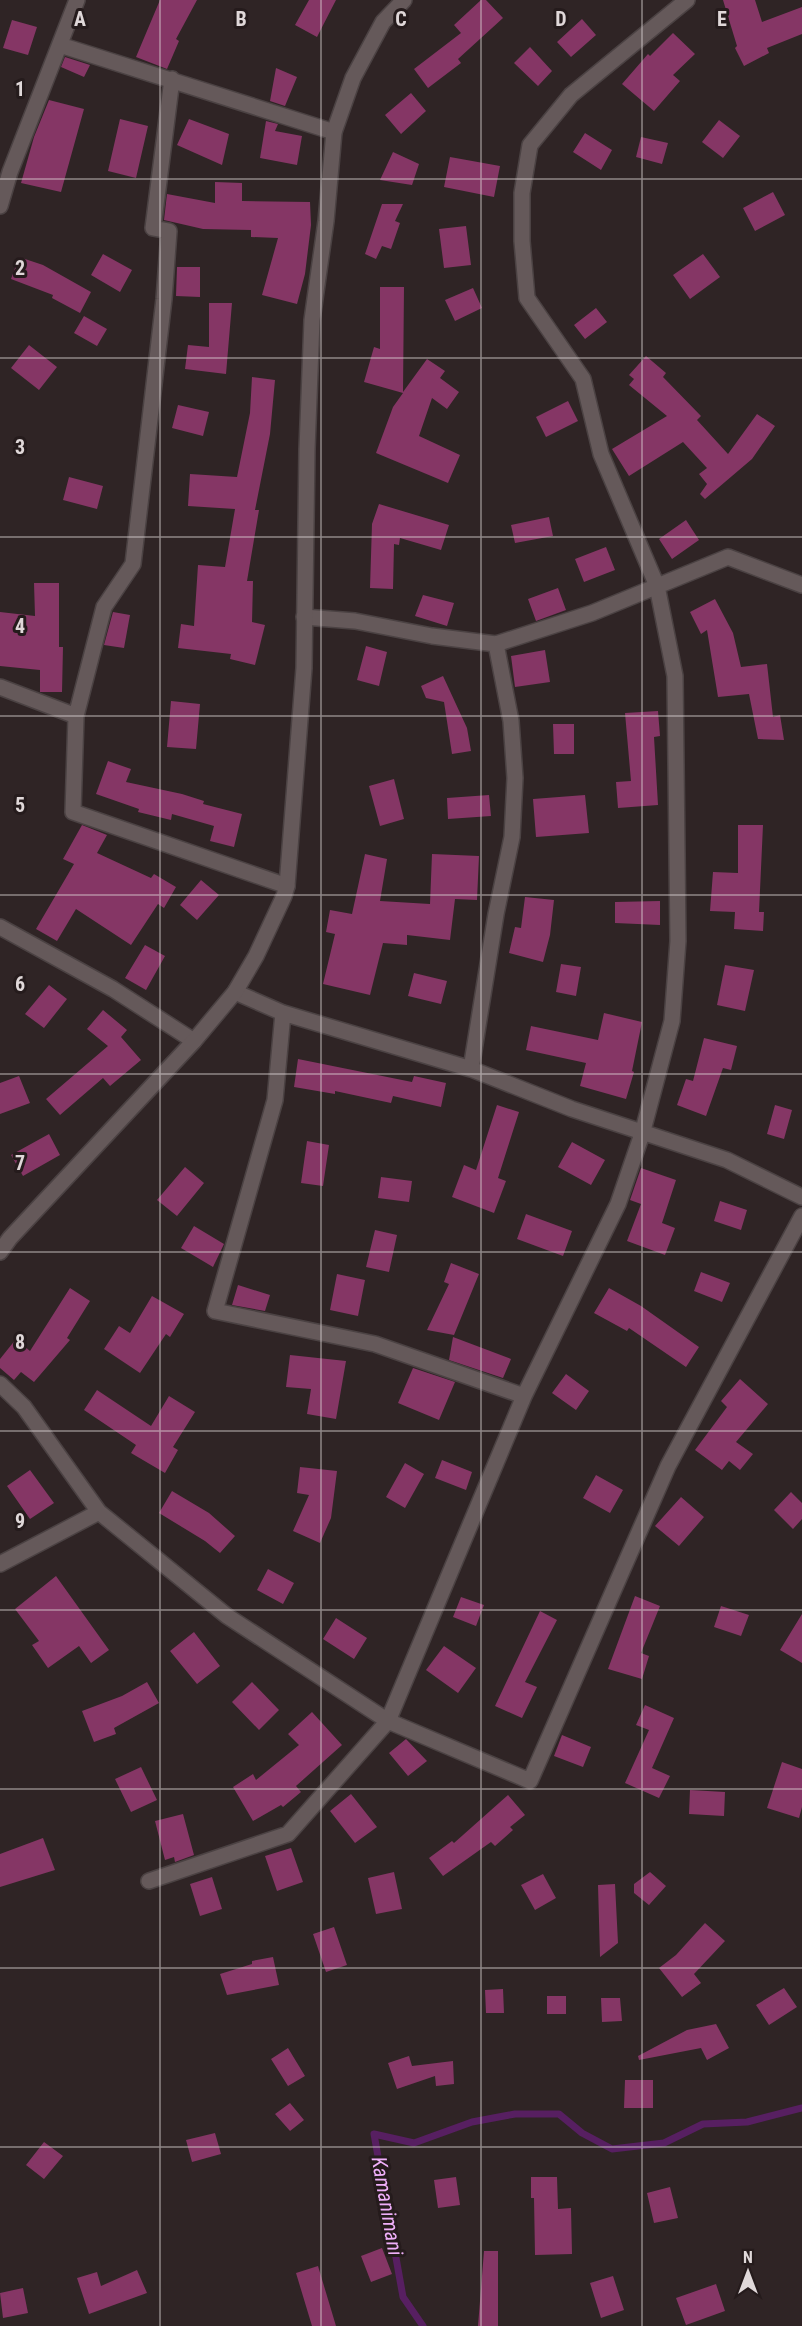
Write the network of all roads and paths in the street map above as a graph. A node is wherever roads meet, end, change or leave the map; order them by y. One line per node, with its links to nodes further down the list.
1 (76, 0): 4 (street)
2 (404, 0): 6 (street)
3 (687, 0): 10 (street)
4 (60, 45): 5 (street); 7 (street)
5 (172, 79): 6 (street); 14 (street)
6 (334, 132): 11 (street)
7 (5, 170): 8 (street)
8 (0, 206)
9 (802, 585): 10 (street)
10 (657, 586): 12 (street); 21 (street)
11 (304, 617): 12 (street); 15 (street)
12 (496, 644): 20 (street)
13 (0, 687): 14 (street)
14 (76, 716): 15 (street)
15 (287, 886): 17 (street)
16 (0, 927): 19 (street)
17 (235, 992): 18 (street); 19 (street)
18 (283, 1013): 20 (street); 26 (street)
19 (194, 1041): 24 (street)
20 (471, 1069): 21 (street)
21 (642, 1134): 22 (street); 26 (street)
22 (802, 1197)
23 (802, 1216): 29 (street)
24 (0, 1252)
25 (0, 1384): 27 (street)
26 (524, 1396): 29 (street)
27 (99, 1512): 28 (street); 29 (street)
28 (0, 1564)
29 (388, 1721): 30 (street)
30 (149, 1881)

